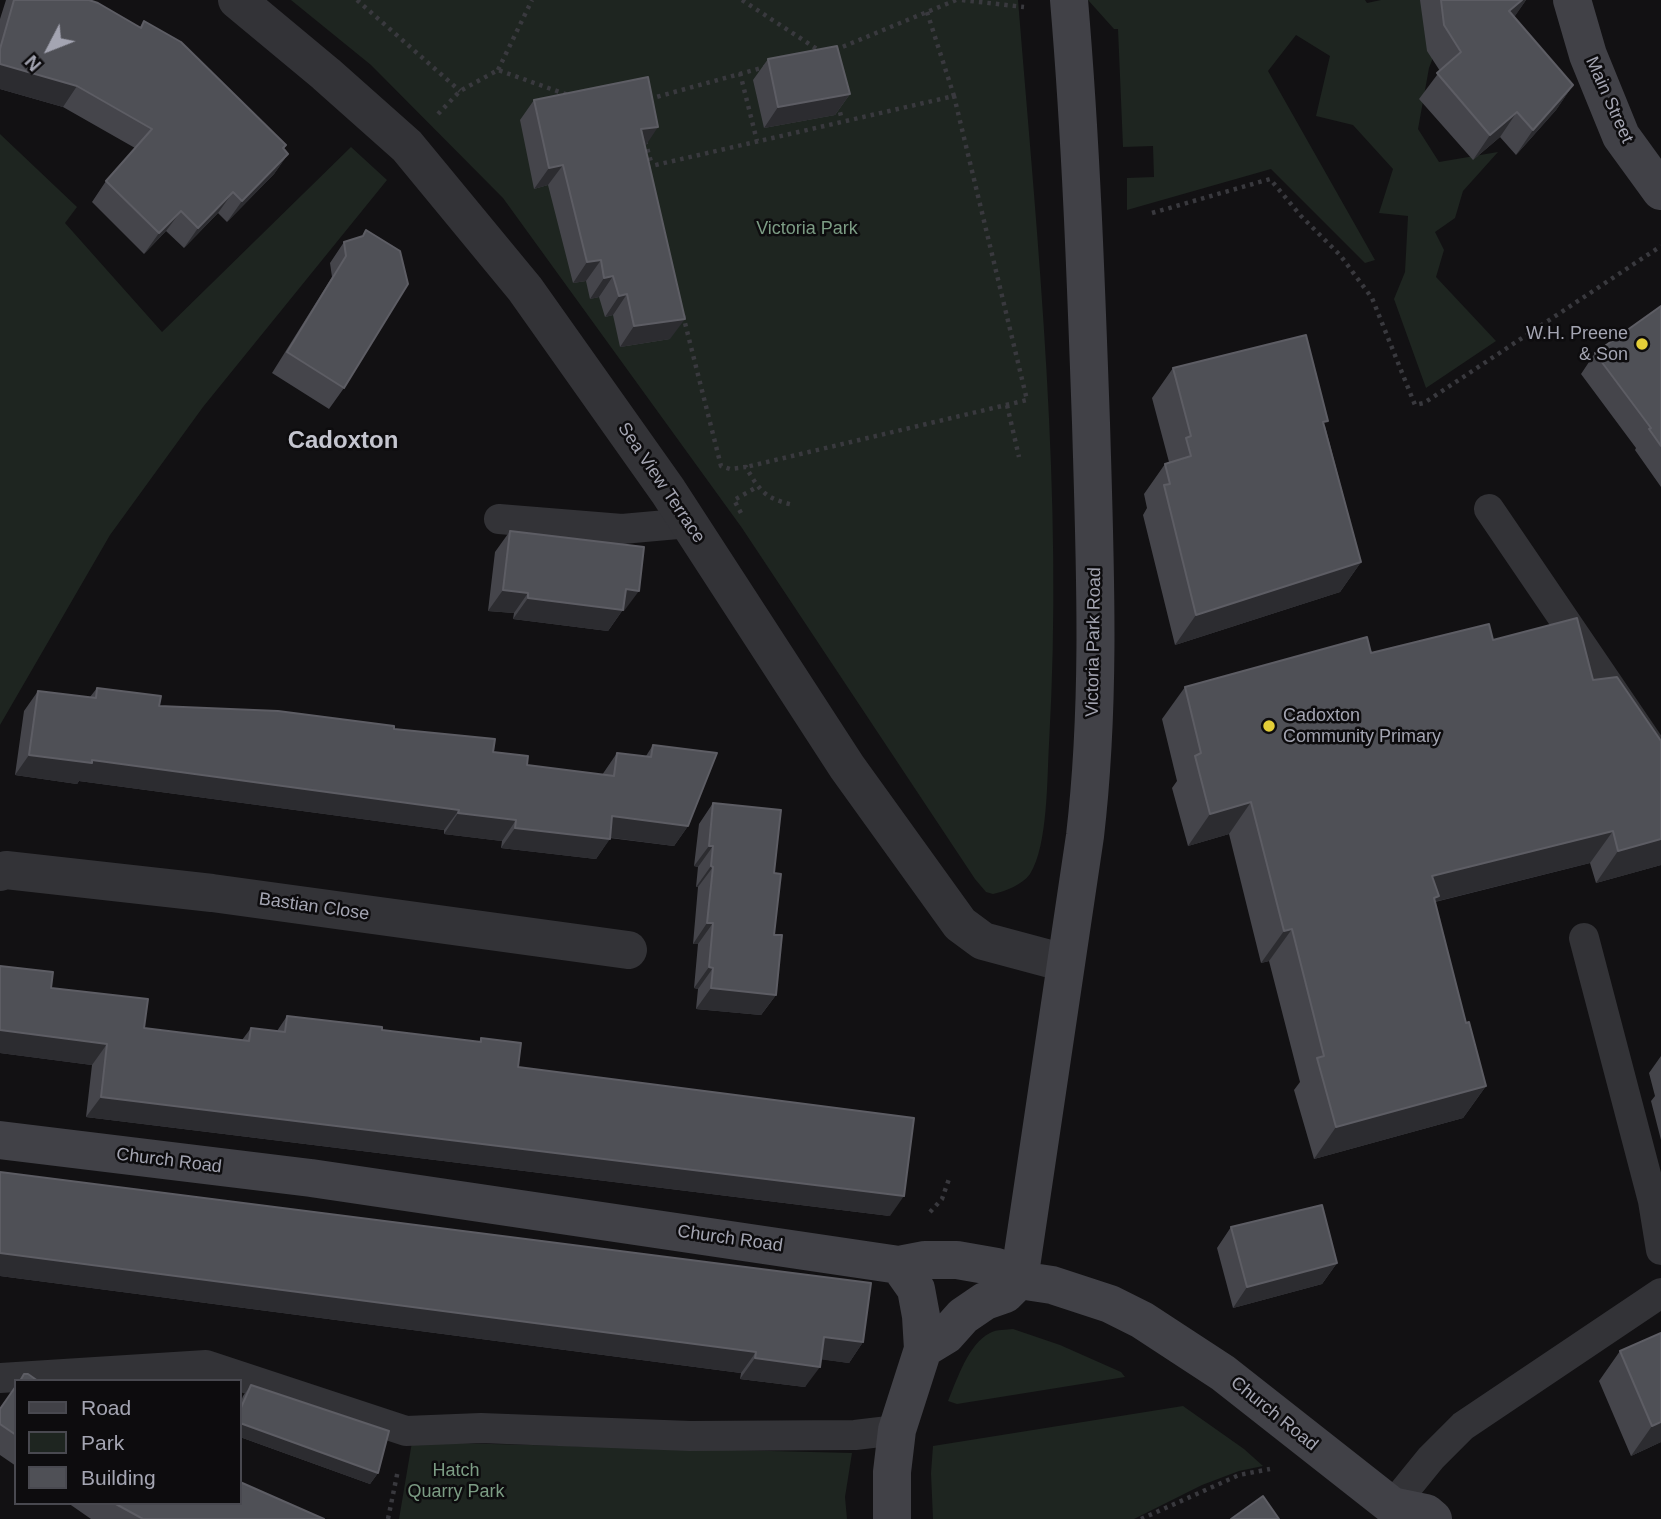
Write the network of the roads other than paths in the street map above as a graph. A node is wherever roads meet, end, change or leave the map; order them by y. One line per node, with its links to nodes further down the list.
1 (237, 0): 7 (street, Sea View Terrace)
2 (1069, 0): 12 (street, Victoria Park Road)
3 (1572, 0): 4 (street, Main Street)
4 (1661, 191)
5 (1489, 509): 8 (lane)
6 (499, 519): 7 (lane)
7 (689, 523): 12 (street, Sea View Terrace)
8 (1661, 762)
9 (0, 872): 11 (street, Bastian Close)
10 (1584, 938): 14 (lane)
11 (628, 950)
12 (1065, 963): 16 (street, Victoria Park Road)
13 (0, 1140): 15 (street, Church Road)
14 (1661, 1250)
15 (899, 1265): 16 (street, Church Road); 18 (street)
16 (1019, 1280): 18 (street); 21 (street, Church Road)
17 (1661, 1293): 21 (lane)
18 (923, 1349): 20 (street)
19 (0, 1378): 20 (lane)
20 (897, 1430): 22 (street)
21 (1394, 1512): 23 (street, Church Road)
22 (892, 1519)
23 (1433, 1519)

